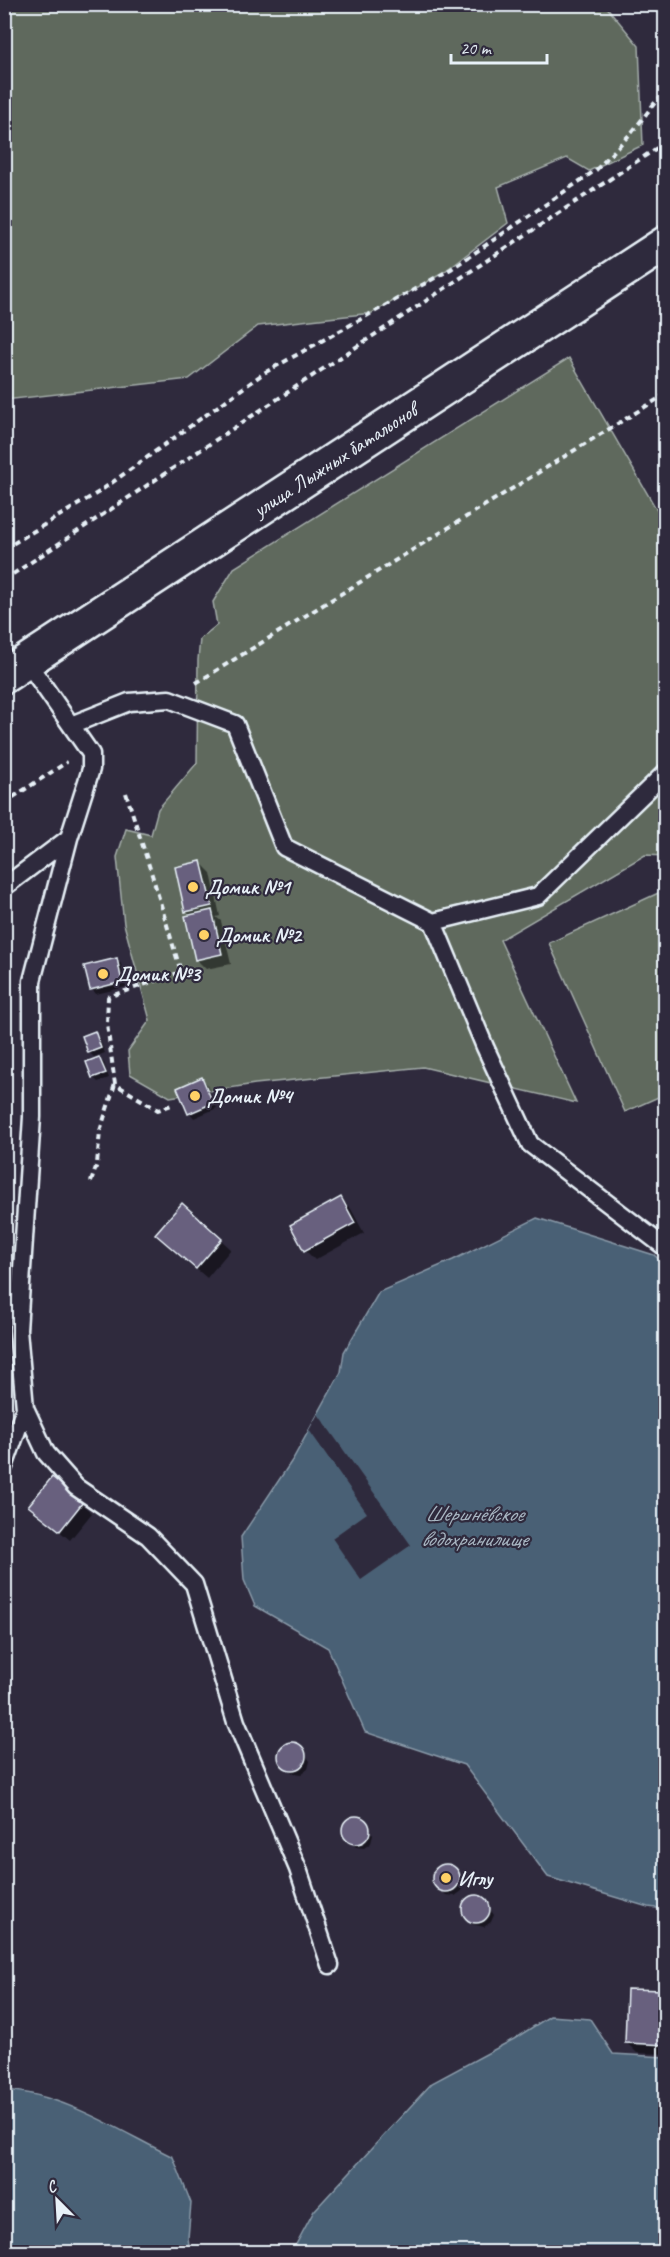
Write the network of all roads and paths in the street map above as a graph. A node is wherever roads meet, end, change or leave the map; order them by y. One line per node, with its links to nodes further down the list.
1 (666, 96): 5 (path)
2 (666, 142): 6 (path)
3 (666, 243): 7 (main road, улица Лыжных батальонов)
4 (666, 394): 8 (path)
5 (4, 549)
6 (4, 580)
7 (16, 669): 9 (lane)
8 (169, 699): 9 (lane); 16 (lane)
9 (71, 725): 10 (lane)
10 (88, 749): 13 (path); 14 (lane)
11 (666, 772): 16 (lane)
12 (126, 793): 17 (path)
13 (4, 803)
14 (69, 838): 15 (lane); 21 (lane)
15 (4, 887)
16 (433, 922): 20 (lane)
17 (115, 1084): 18 (path); 19 (path)
18 (174, 1104)
19 (91, 1182)
20 (666, 1248)
21 (25, 1408): 22 (lane); 23 (lane)
22 (4, 1467)
23 (330, 1965)

